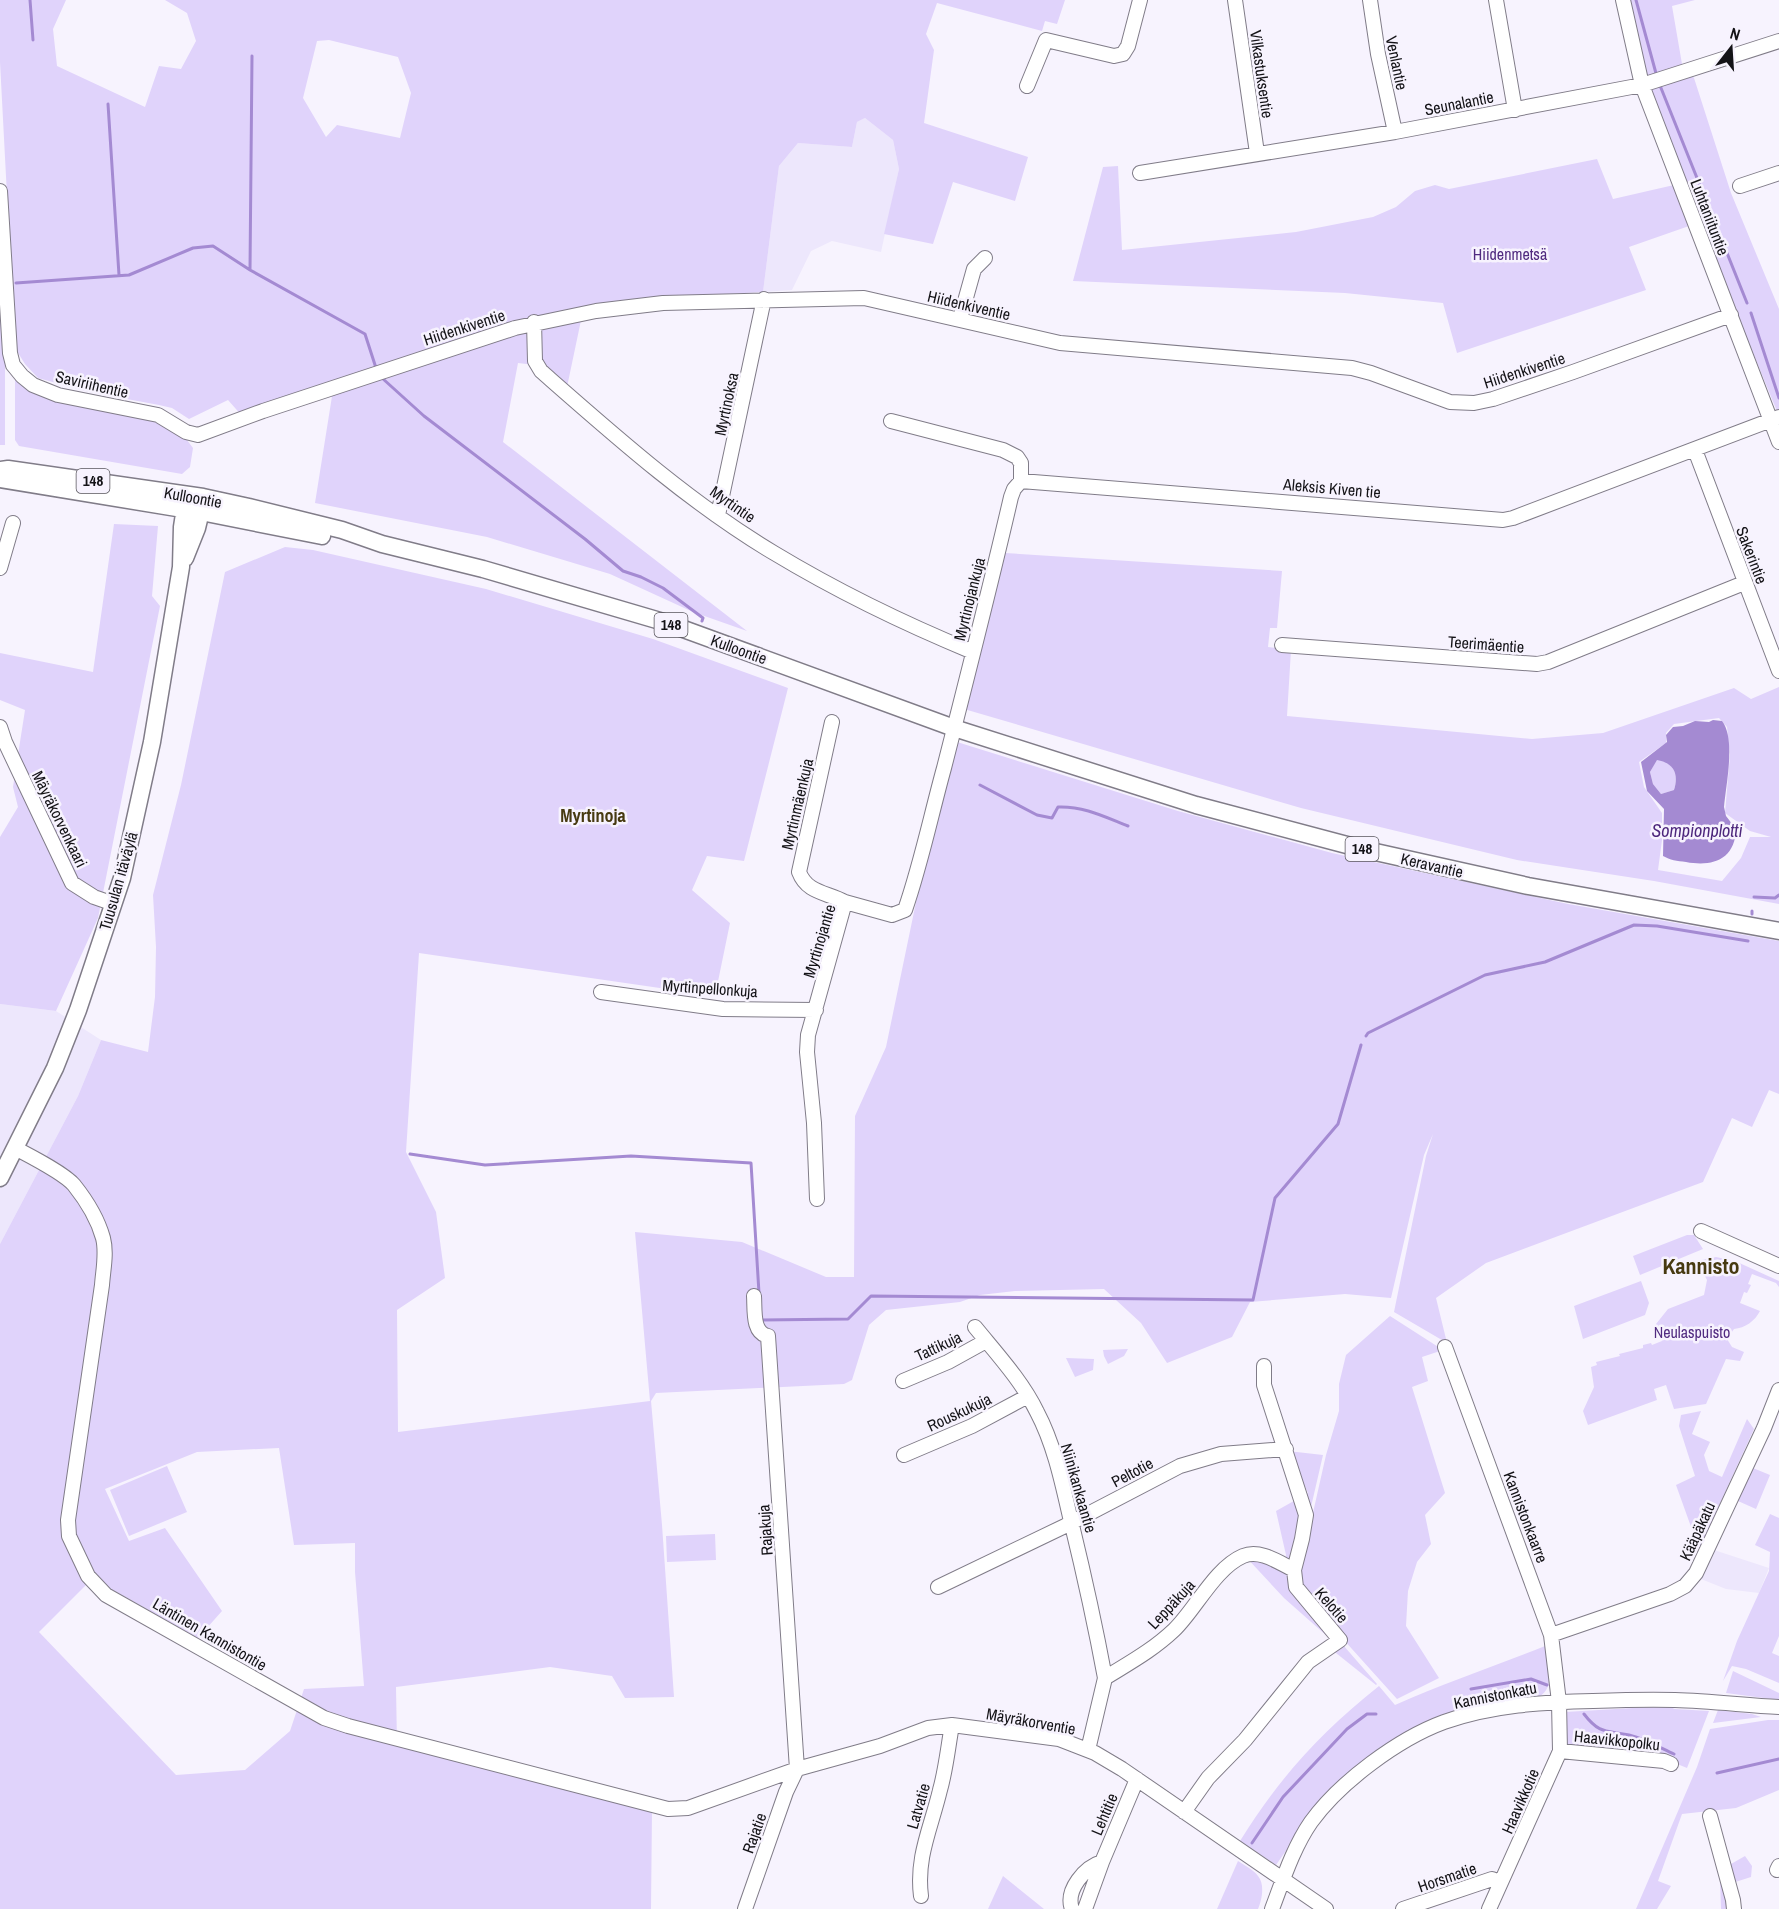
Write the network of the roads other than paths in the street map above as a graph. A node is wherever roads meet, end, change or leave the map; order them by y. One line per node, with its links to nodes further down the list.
1 (1140, 0): 8 (street)
2 (1235, 0): 11 (street, Vilkastuksentie)
3 (1370, 0): 10 (street, Venlantie)
4 (1496, 0): 9 (street)
5 (1623, 0): 7 (street, Luhtaniituntie)
6 (1779, 41): 7 (street, Seunalantie)
7 (1653, 82): 9 (street, Seunalantie); 18 (street, Luhtaniituntie)
8 (1027, 86)
9 (1515, 110): 10 (street, Seunalantie)
10 (1395, 132): 11 (street, Seunalantie)
11 (1257, 153): 12 (street, Seunalantie)
12 (1140, 172)
13 (1779, 173): 14 (street)
14 (1740, 186)
15 (0, 190): 23 (street, Saviriihentie)
16 (985, 258): 19 (street)
17 (764, 299): 19 (street, Hiidenkiventie); 20 (street, Hiidenkiventie); 30 (street, Myrtinoksa)
18 (1731, 315): 19 (street, Hiidenkiventie); 21 (street, Luhtaniituntie)
19 (960, 319)
20 (534, 322): 23 (street, Hiidenkiventie); 30 (street, Myrtintie)
21 (1775, 419): 24 (street, Luhtaniituntie); 25 (street, Aleksis Kiven tie)
22 (891, 421): 28 (street)
23 (198, 435)
24 (1779, 442)
25 (1695, 450): 28 (street, Aleksis Kiven tie); 33 (street, Sakerintie)
26 (0, 470): 29 (main road, Kulloontie / 148)
27 (0, 479): 29 (main road, Kulloontie / 148)
28 (1021, 481): 35 (street, Myrtinojankuja)
29 (194, 504): 39 (main road, Kulloontie / 148); 41 (main road, Tuusulan itäväylä)
30 (718, 515): 35 (street, Myrtintie)
31 (12, 522): 32 (street)
32 (0, 568)
33 (1744, 583): 34 (street, Teerimäentie); 36 (street, Sakerintie)
34 (1282, 645)
35 (973, 652): 39 (street, Myrtinojankuja)
36 (1779, 671)
37 (832, 722): 40 (street, Myrtinmäenkuja)
38 (0, 727): 41 (street, Mäyräkorvenkaari)
39 (954, 728): 40 (street, Myrtinojantie); 42 (main road, Keravantie / 148)
40 (845, 902): 44 (street, Myrtinojantie)
41 (114, 904): 45 (main road, Tuusulan itäväylä)
42 (1779, 931)
43 (601, 992): 44 (street, Myrtinpellonkuja)
44 (816, 1010): 47 (street, Myrtinojantie)
45 (15, 1148): 46 (main road, Tuusulan itäväylä); 72 (street, Läntinen Kannistontie)
46 (0, 1178)
47 (817, 1199)
48 (1701, 1231): 49 (street)
49 (1779, 1266)
50 (754, 1296): 71 (street, Rajakuja)
51 (975, 1328): 52 (street, Niinikankaantie)
52 (986, 1341): 55 (street, Tattikuja); 57 (street, Niinikankaantie)
53 (1445, 1347): 63 (street, Kannistonkaarre)
54 (1264, 1366): 58 (street)
55 (903, 1381)
56 (1779, 1390): 63 (street, Kääpäkatu)
57 (1028, 1396): 59 (street, Rouskukuja); 60 (street, Niinikankaantie)
58 (1286, 1449): 60 (street, Peltotie); 61 (street)
59 (904, 1455)
60 (1072, 1522): 62 (street, Peltotie); 64 (street, Niinikankaantie)
61 (1294, 1570): 64 (street, Leppäkuja); 74 (street, Kelotie)
62 (938, 1587)
63 (1551, 1635): 65 (street, Kannistonkaarre)
64 (1106, 1678): 68 (street)
65 (1559, 1702): 66 (street, Kannistonkatu); 69 (street, Haavikkotie); 77 (street, Kannistonkatu)
66 (1779, 1707)
67 (952, 1725): 68 (street, Mäyräkorventie); 71 (street, Mäyräkorventie); 79 (street, Latvatie)
68 (1088, 1750): 73 (street, Mäyräkorventie)
69 (1560, 1750): 70 (street, Haavikkopolku); 78 (street, Haavikkotie)
70 (1671, 1764)
71 (797, 1769): 72 (street, Mäyräkorventie); 80 (street, Rajatie)
72 (778, 1776)
73 (1137, 1779): 74 (street, Mäyräkorventie); 76 (street, Lehtitie)
74 (1184, 1812): 77 (street, Mäyräkorventie)
75 (1710, 1816): 87 (street)
76 (1102, 1862): 81 (street, Lehtitie); 82 (street, Lehtitie)
77 (1283, 1880): 83 (street, Kannistonkatu); 84 (street)
78 (1500, 1882): 85 (street, Horsmatie); 86 (street, Haavikkotie)
79 (921, 1896)
80 (745, 1909)
81 (1072, 1909)
82 (1085, 1909)
83 (1272, 1909)
84 (1326, 1909)
85 (1404, 1909)
86 (1489, 1909)
87 (1734, 1909)

